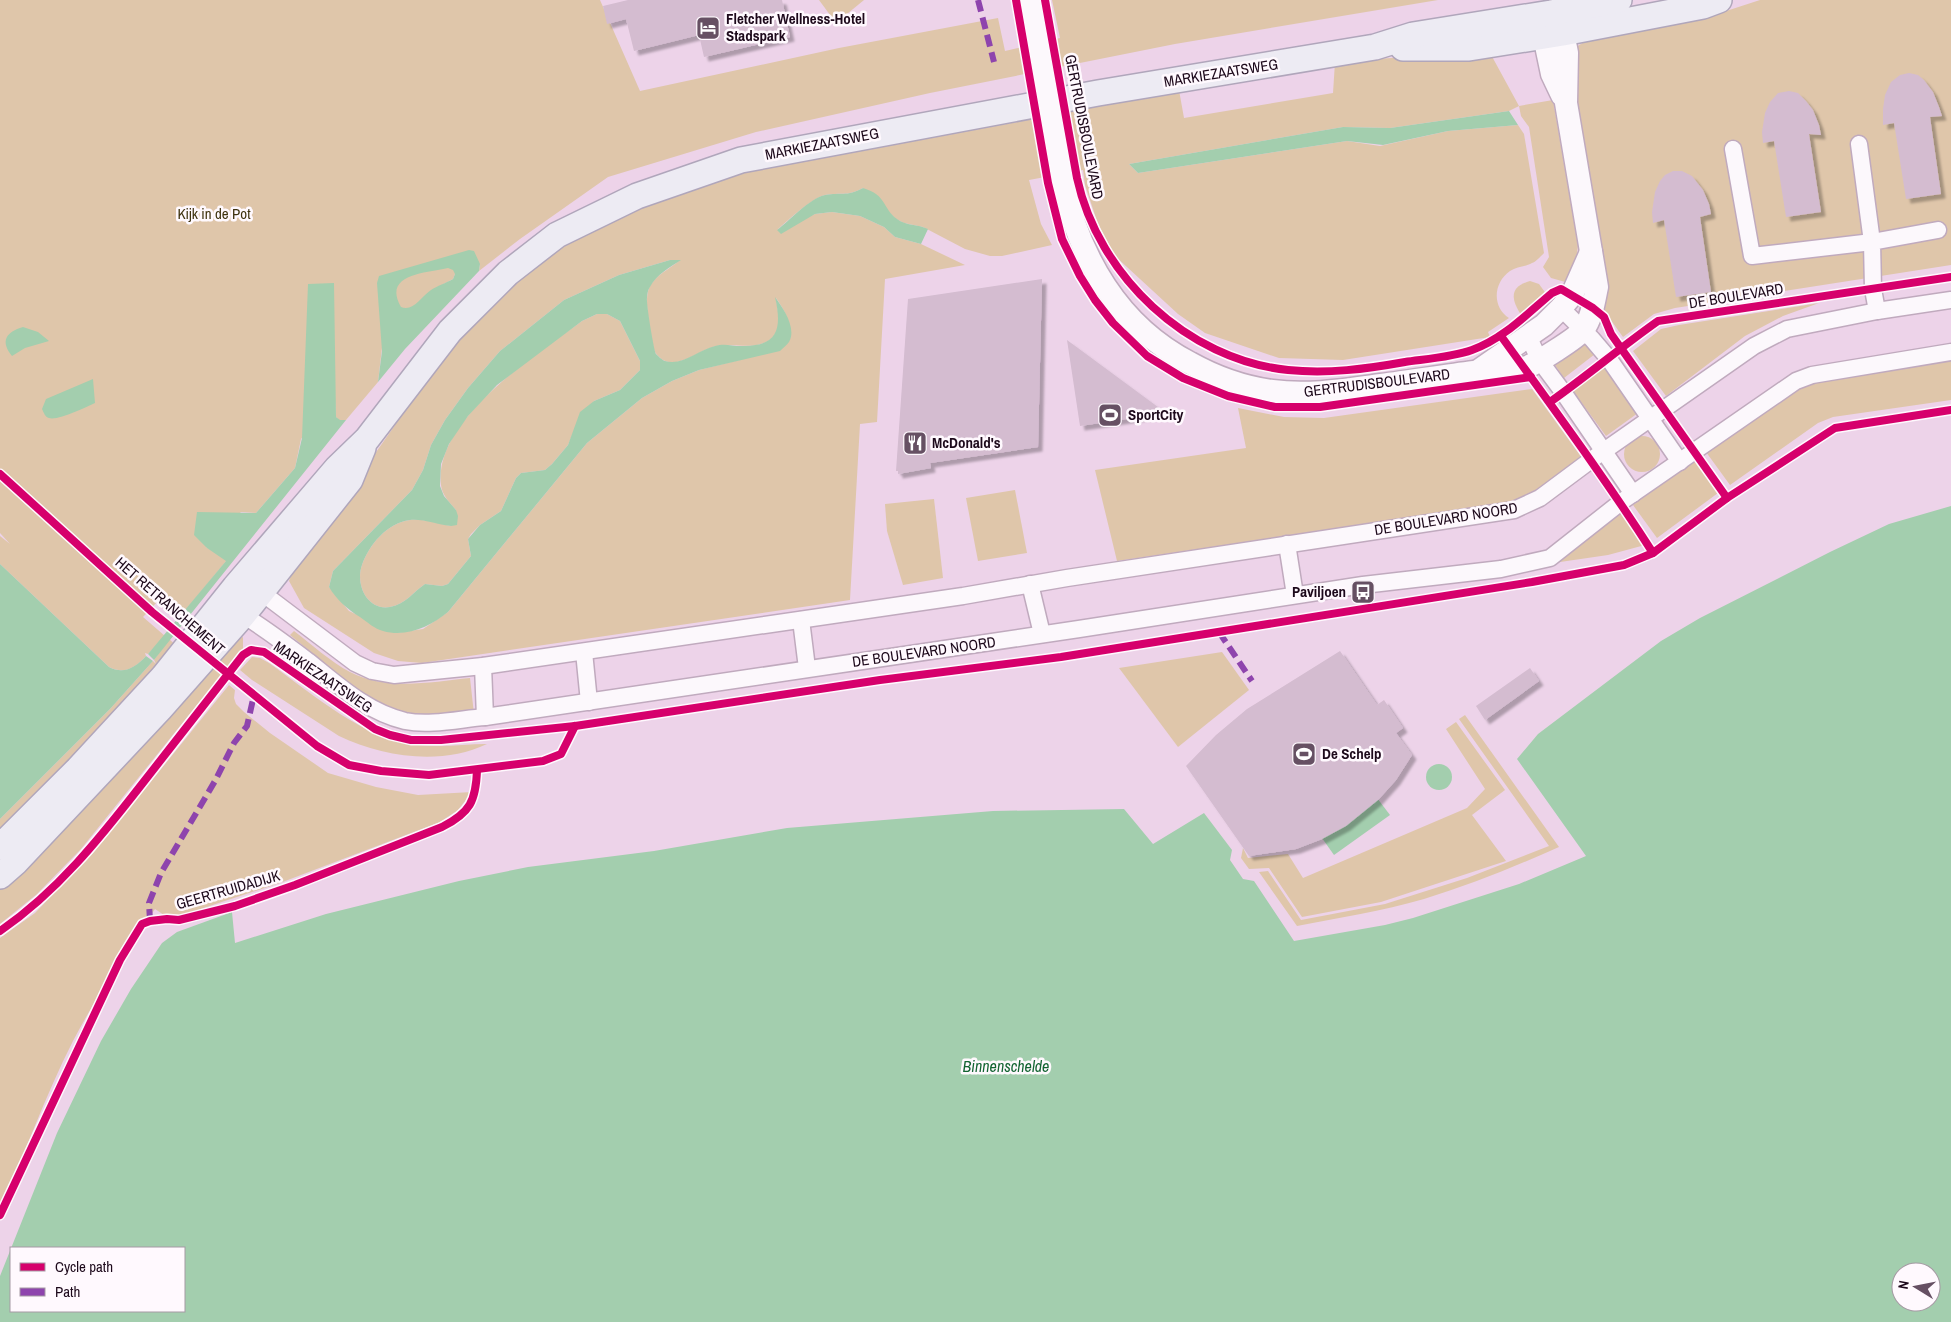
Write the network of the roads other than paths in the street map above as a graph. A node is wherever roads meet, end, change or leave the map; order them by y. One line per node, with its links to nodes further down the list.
1 (1030, 0): 17 (street, GERTRUDISBOULEVARD, bridge)
2 (1619, 0): 4 (main road, MARKIEZAATSWEG)
3 (1719, 0): 4 (main road, MARKIEZAATSWEG)
4 (1553, 27): 9 (street); 19 (main road, MARKIEZAATSWEG)
5 (1858, 144): 8 (street)
6 (1733, 149): 8 (street)
7 (1938, 230): 8 (street)
8 (1872, 242): 12 (street)
9 (1591, 252): 11 (street, GERTRUDISBOULEVARD); 13 (street)
10 (1951, 300): 12 (street)
11 (1561, 308): 13 (street); 14 (street, GERTRUDISBOULEVARD)
12 (1877, 311): 18 (street)
13 (1583, 330): 16 (street, GERTRUDISBOULEVARD); 18 (street)
14 (1528, 336): 16 (street); 17 (street, GERTRUDISBOULEVARD)
15 (1951, 352): 21 (street)
16 (1540, 361): 17 (street, GERTRUDISBOULEVARD); 20 (street)
17 (1478, 371)
18 (1652, 419): 20 (street); 21 (street)
19 (367, 439): 25 (main road, MARKIEZAATSWEG); 26 (main road, MARKIEZAATSWEG)
20 (1597, 456): 22 (street); 23 (street, DE BOULEVARD NOORD)
21 (1680, 462): 22 (street)
22 (1627, 498): 27 (street, DE BOULEVARD NOORD)
23 (1287, 544): 24 (street, DE BOULEVARD NOORD); 27 (street)
24 (1030, 584): 29 (street, DE BOULEVARD NOORD); 30 (street)
25 (235, 587): 26 (street, DE BOULEVARD NOORD); 28 (street); 36 (main road, MARKIEZAATSWEG)
26 (262, 592): 28 (main road, MARKIEZAATSWEG); 32 (street, DE BOULEVARD NOORD)
27 (1295, 595): 30 (street, DE BOULEVARD NOORD)
28 (243, 615): 35 (street, DE BOULEVARD NOORD); 37 (main road, MARKIEZAATSWEG)
29 (801, 620): 31 (street, DE BOULEVARD NOORD); 33 (street)
30 (1042, 634): 33 (street, DE BOULEVARD NOORD)
31 (584, 652): 32 (street, DE BOULEVARD NOORD); 34 (street)
32 (483, 666): 35 (street)
33 (807, 668): 34 (street, DE BOULEVARD NOORD)
34 (589, 702): 35 (street, DE BOULEVARD NOORD)
35 (485, 717)
36 (0, 847)
37 (0, 876)

